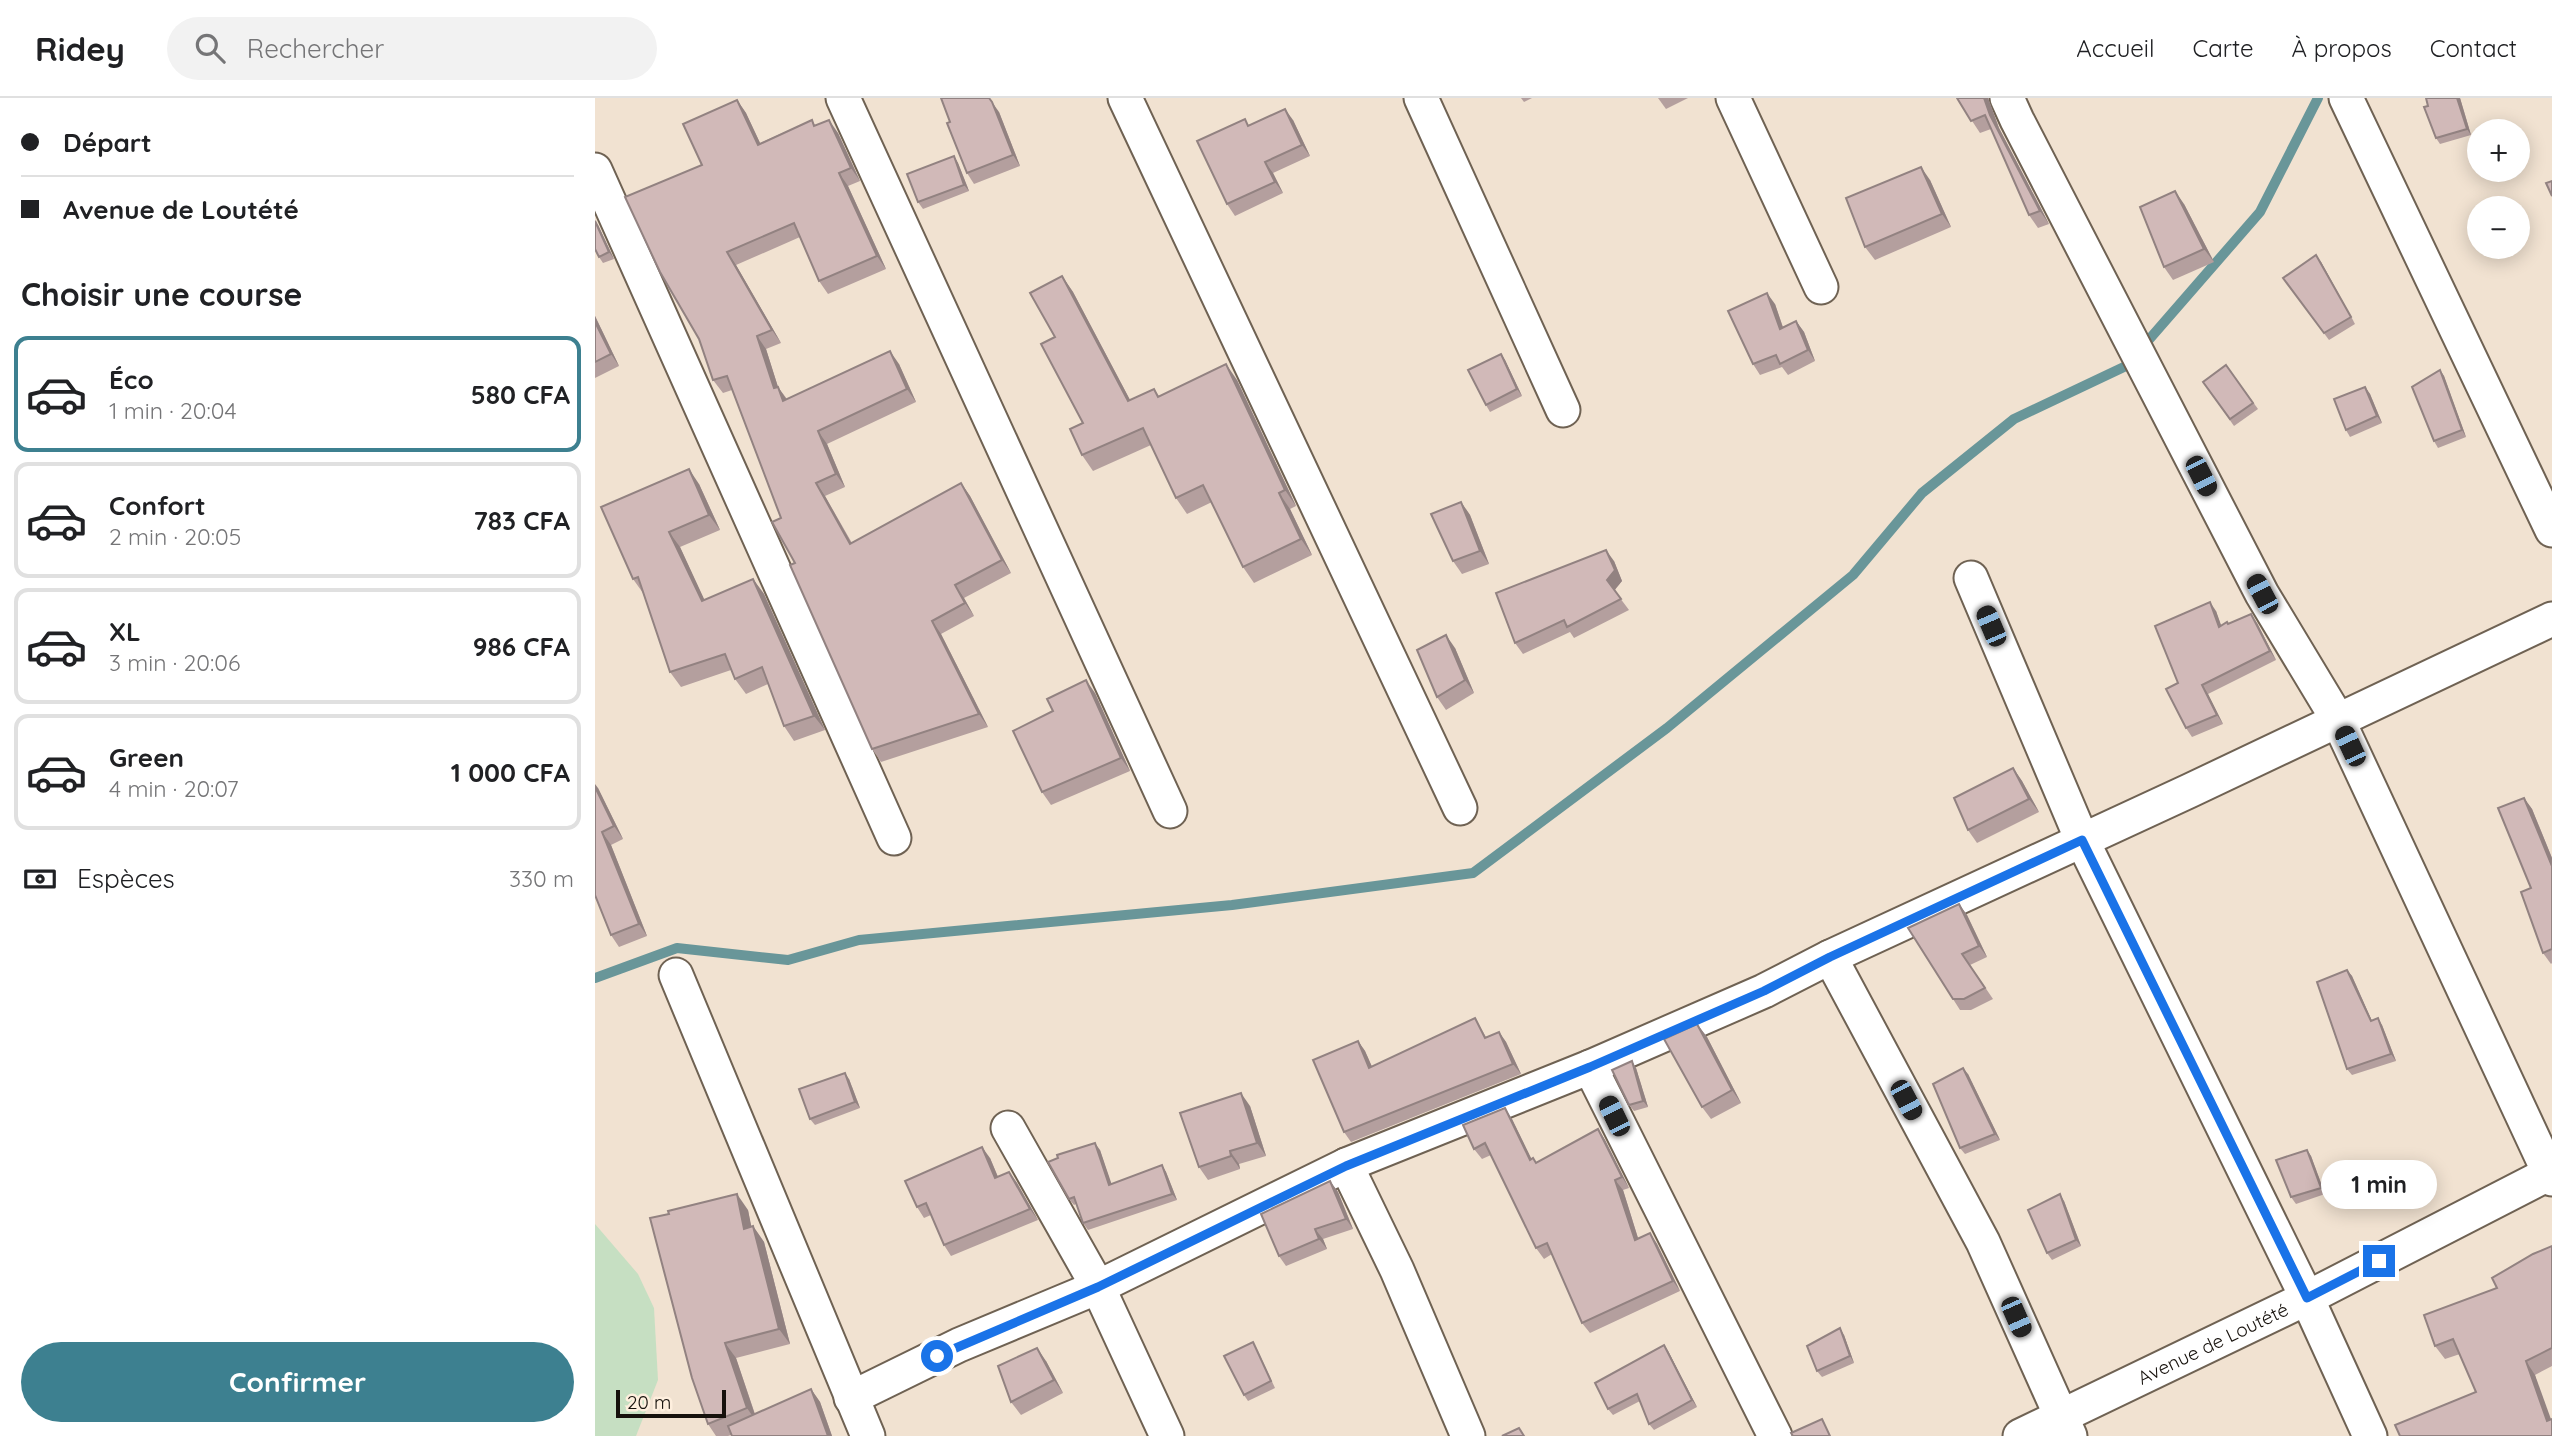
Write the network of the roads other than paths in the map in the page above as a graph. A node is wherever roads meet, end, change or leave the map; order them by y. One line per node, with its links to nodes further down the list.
1 (843, 98): 15 (street)
2 (1125, 98): 14 (street)
3 (1420, 98): 9 (street)
4 (1733, 98): 8 (street)
5 (2007, 98): 13 (street)
6 (2346, 98): 10 (street)
7 (595, 170): 16 (street)
8 (1821, 286)
9 (1563, 410)
10 (2552, 530)
11 (1971, 578): 17 (street)
12 (2552, 619): 13 (street)
13 (2338, 720): 17 (street); 23 (street)
14 (1460, 808)
15 (1170, 811)
16 (894, 838)
17 (2082, 840): 18 (street); 25 (street)
18 (1830, 957): 20 (street); 27 (street)
19 (676, 975): 26 (street)
20 (1590, 1067): 22 (street); 31 (street)
21 (1008, 1128): 24 (street)
22 (1346, 1166): 24 (street); 30 (street)
23 (2551, 1174): 25 (street, Avenue de Loutété)
24 (1098, 1287): 26 (street); 29 (street)
25 (2307, 1298): 27 (street, Avenue de Loutété); 33 (street)
26 (851, 1398): 28 (street)
27 (2066, 1426): 32 (street, Avenue de Loutété)
28 (868, 1436)
29 (1167, 1436)
30 (1468, 1436)
31 (1775, 1436)
32 (2020, 1436)
33 (2370, 1436)

